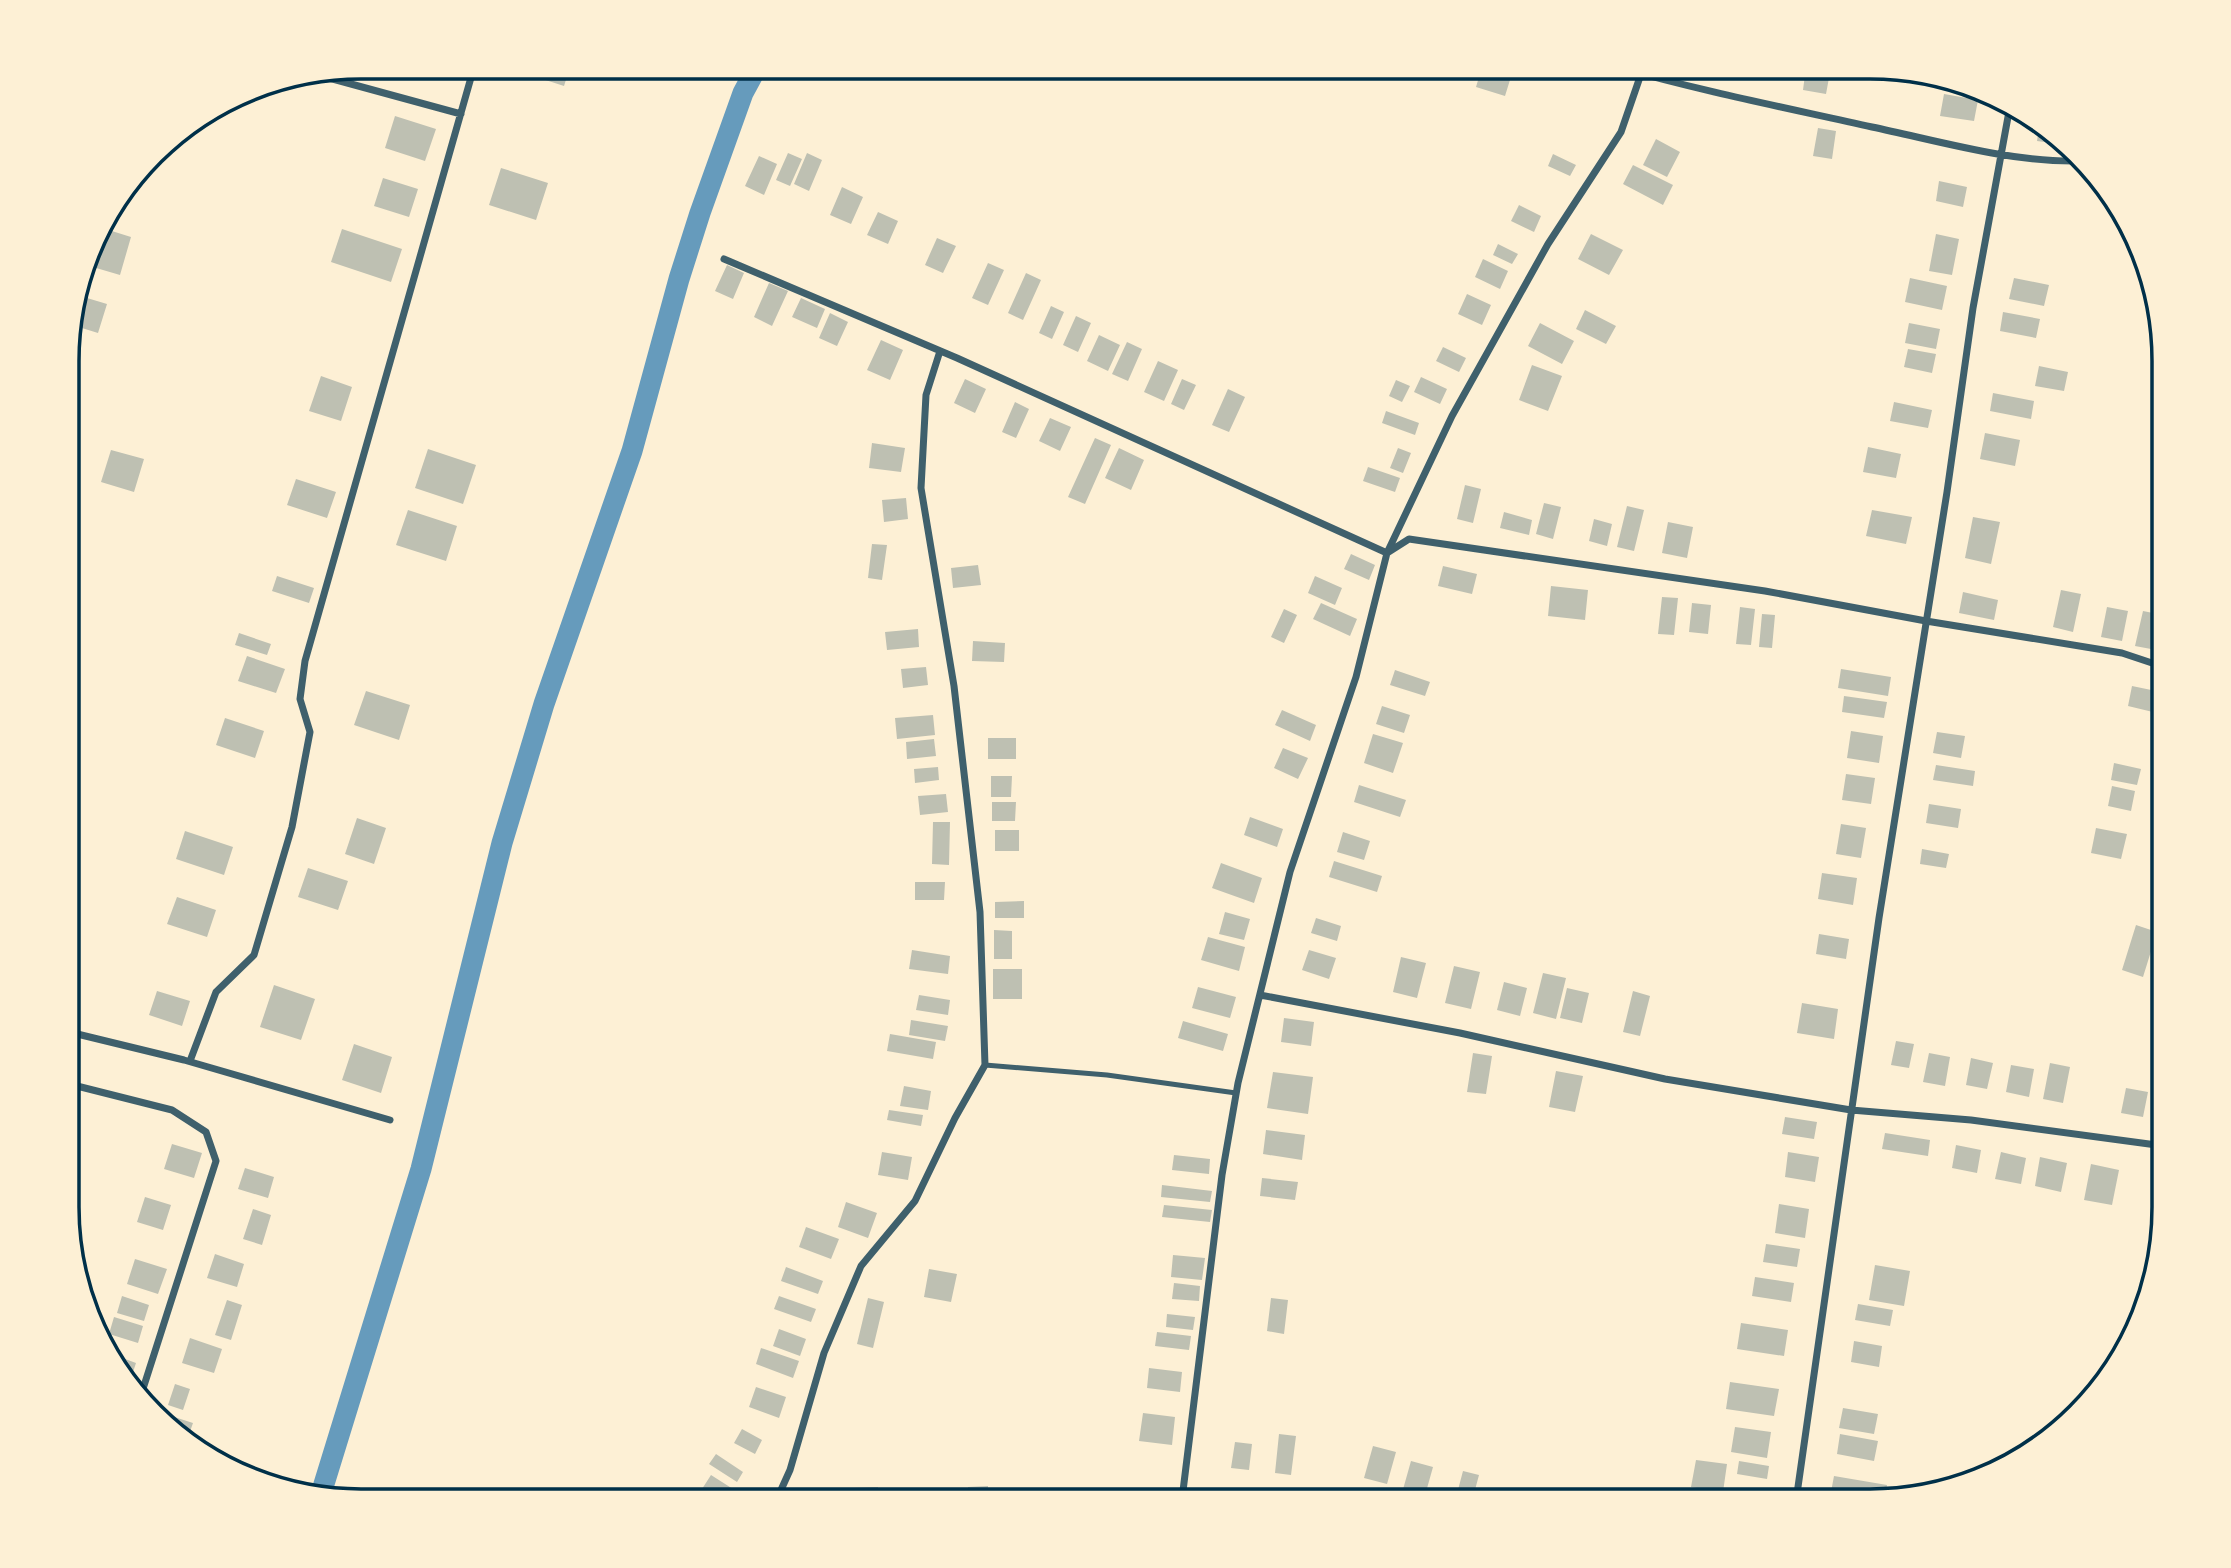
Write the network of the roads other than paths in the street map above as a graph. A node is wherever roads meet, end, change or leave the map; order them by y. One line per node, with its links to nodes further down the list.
1 (470, 79): 5 (street)
2 (1639, 79): 11 (street)
3 (1664, 79): 7 (street)
4 (335, 80): 5 (street)
5 (461, 114): 16 (street)
6 (2008, 116): 7 (street)
7 (2002, 154): 8 (street); 12 (street)
8 (2071, 162)
9 (724, 259): 10 (street)
10 (940, 351): 11 (street); 17 (street)
11 (1387, 553): 12 (street); 14 (street)
12 (1926, 621): 13 (street); 20 (street)
13 (2152, 663)
14 (1260, 995): 19 (street); 20 (street)
15 (79, 1034): 16 (street)
16 (190, 1062): 21 (street)
17 (985, 1065): 19 (lane); 24 (street)
18 (79, 1087): 23 (street)
19 (1237, 1093): 25 (street)
20 (1851, 1110): 22 (street); 26 (street)
21 (390, 1120)
22 (2152, 1144)
23 (144, 1387)
24 (781, 1489)
25 (1183, 1489)
26 (1798, 1489)

